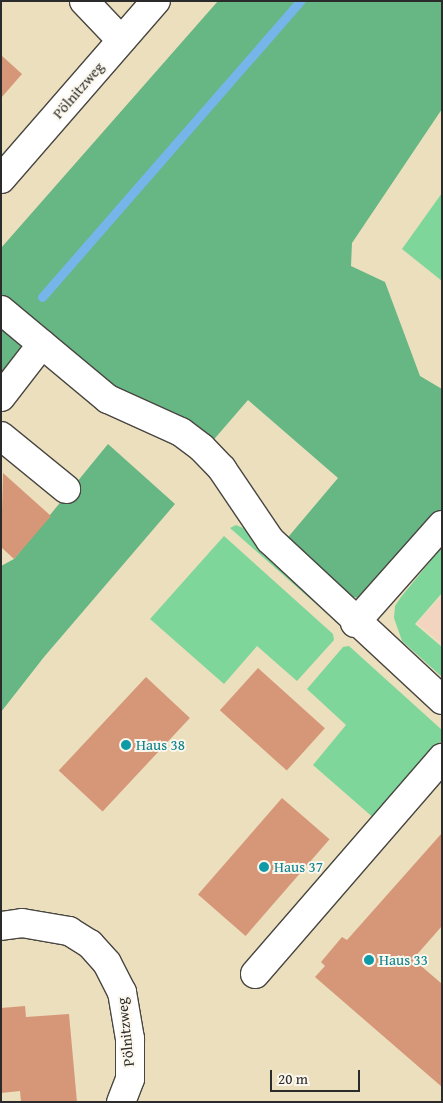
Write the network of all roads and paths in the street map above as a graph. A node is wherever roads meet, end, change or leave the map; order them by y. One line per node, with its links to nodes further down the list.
1 (84, 1): 3 (street)
2 (156, 1): 3 (street, Pölnitzweg)
3 (121, 40): 4 (street, Pölnitzweg)
4 (1, 179)
5 (1, 310): 6 (street)
6 (42, 344): 7 (street); 11 (street)
7 (1, 397)
8 (1, 436): 9 (street)
9 (66, 489)
10 (442, 525): 11 (street)
11 (355, 622): 12 (street)
12 (442, 700)
13 (442, 758): 15 (street)
14 (1, 926): 16 (street, Pölnitzweg)
15 (255, 974)
16 (121, 1102)

